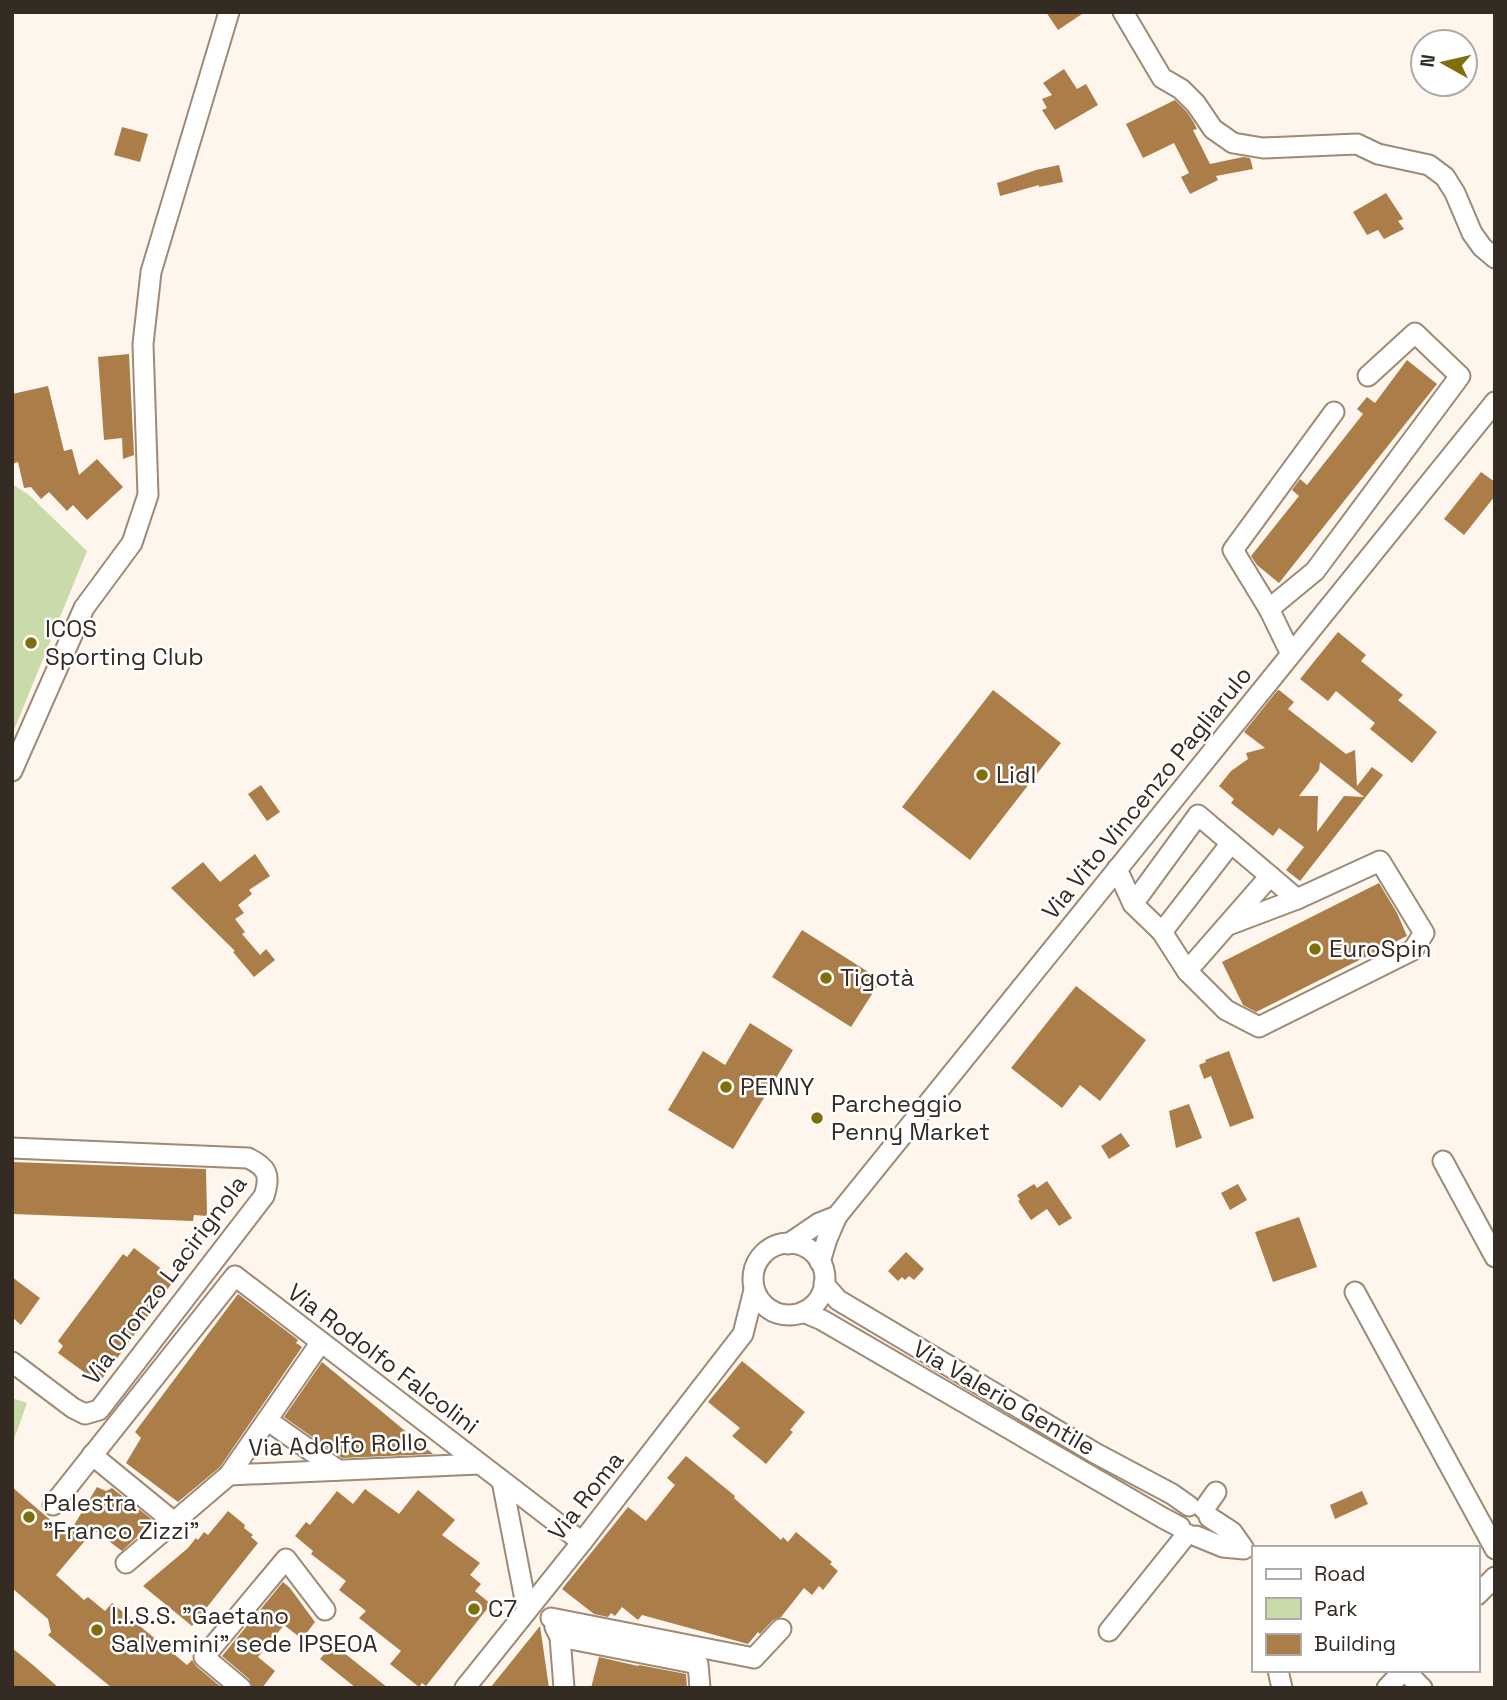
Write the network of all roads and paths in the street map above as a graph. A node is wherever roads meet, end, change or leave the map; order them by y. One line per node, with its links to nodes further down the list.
1 (229, 12): 9 (street)
2 (1123, 12): 3 (street)
3 (1495, 258)
4 (1367, 376): 7 (street)
5 (1495, 402): 8 (street, Via Vito Vincenzo Pagliarulo)
6 (1334, 412): 7 (street)
7 (1269, 609): 8 (street)
8 (1291, 654): 10 (street, Via Vito Vincenzo Pagliarulo)
9 (12, 771)
10 (1181, 789): 11 (street); 13 (street, Via Vito Vincenzo Pagliarulo)
11 (1198, 815): 12 (street); 16 (street)
12 (1231, 843): 14 (street); 18 (street)
13 (1117, 869): 16 (street); 22 (street, Via Vito Vincenzo Pagliarulo)
14 (1270, 876): 15 (street); 17 (street)
15 (1297, 899): 17 (street); 19 (street)
16 (1133, 904): 18 (street)
17 (1227, 926): 19 (street)
18 (1162, 932): 19 (street)
19 (1187, 971)
20 (12, 1148): 33 (street, Via Oronzo Lacirignola)
21 (1443, 1161): 24 (street)
22 (837, 1216): 23 (street, Via Vito Vincenzo Pagliarulo); 25 (street, Via Vito Vincenzo Pagliarulo)
23 (788, 1244): 25 (street); 27 (street)
24 (1495, 1257)
25 (820, 1262): 26 (street)
26 (824, 1284): 29 (street); 42 (street, Via Valerio Gentile)
27 (754, 1290): 30 (street); 31 (street, Via Roma)
28 (1355, 1292): 46 (street)
29 (803, 1312): 30 (street); 44 (street, Via Valerio Gentile)
30 (779, 1314): 31 (street, Via Roma)
31 (743, 1334): 45 (street, Via Roma)
32 (321, 1342): 34 (street); 35 (street, Via Rodolfo Falcolini); 36 (street, Via Rodolfo Falcolini)
33 (12, 1362)
34 (267, 1420): 37 (street); 38 (street)
35 (92, 1455): 41 (street); 43 (street)
36 (479, 1464): 37 (street, Via Adolfo Rollo); 39 (street, Via Rodolfo Falcolini)
37 (338, 1470): 38 (street, Via Adolfo Rollo)
38 (229, 1475): 43 (street, Via Adolfo Rollo)
39 (502, 1481): 45 (street, Via Rodolfo Falcolini); 53 (street)
40 (1216, 1492): 42 (street)
41 (53, 1505)
42 (1201, 1511): 44 (street); 44 (street); 47 (street, Via Valerio Gentile)
43 (174, 1522): 48 (street, Via Adolfo Rollo)
44 (1188, 1532): 47 (street, Via Valerio Gentile); 56 (street)
45 (582, 1542): 51 (street, Via Roma)
46 (1495, 1549)
47 (1249, 1553)
48 (127, 1563)
49 (1495, 1577): 50 (street)
50 (1479, 1593)
51 (540, 1594): 53 (street, Via Roma); 54 (street)
52 (325, 1610): 60 (street)
53 (527, 1610): 61 (street, Via Roma)
54 (551, 1618): 55 (street); 57 (street)
55 (781, 1629)
56 (1109, 1631)
57 (560, 1637): 62 (street); 63 (street)
58 (1402, 1672): 64 (street)
59 (1406, 1672): 65 (street)
60 (241, 1688)
61 (465, 1688)
62 (564, 1688)
63 (700, 1688)
64 (1387, 1688)
65 (1422, 1688)

